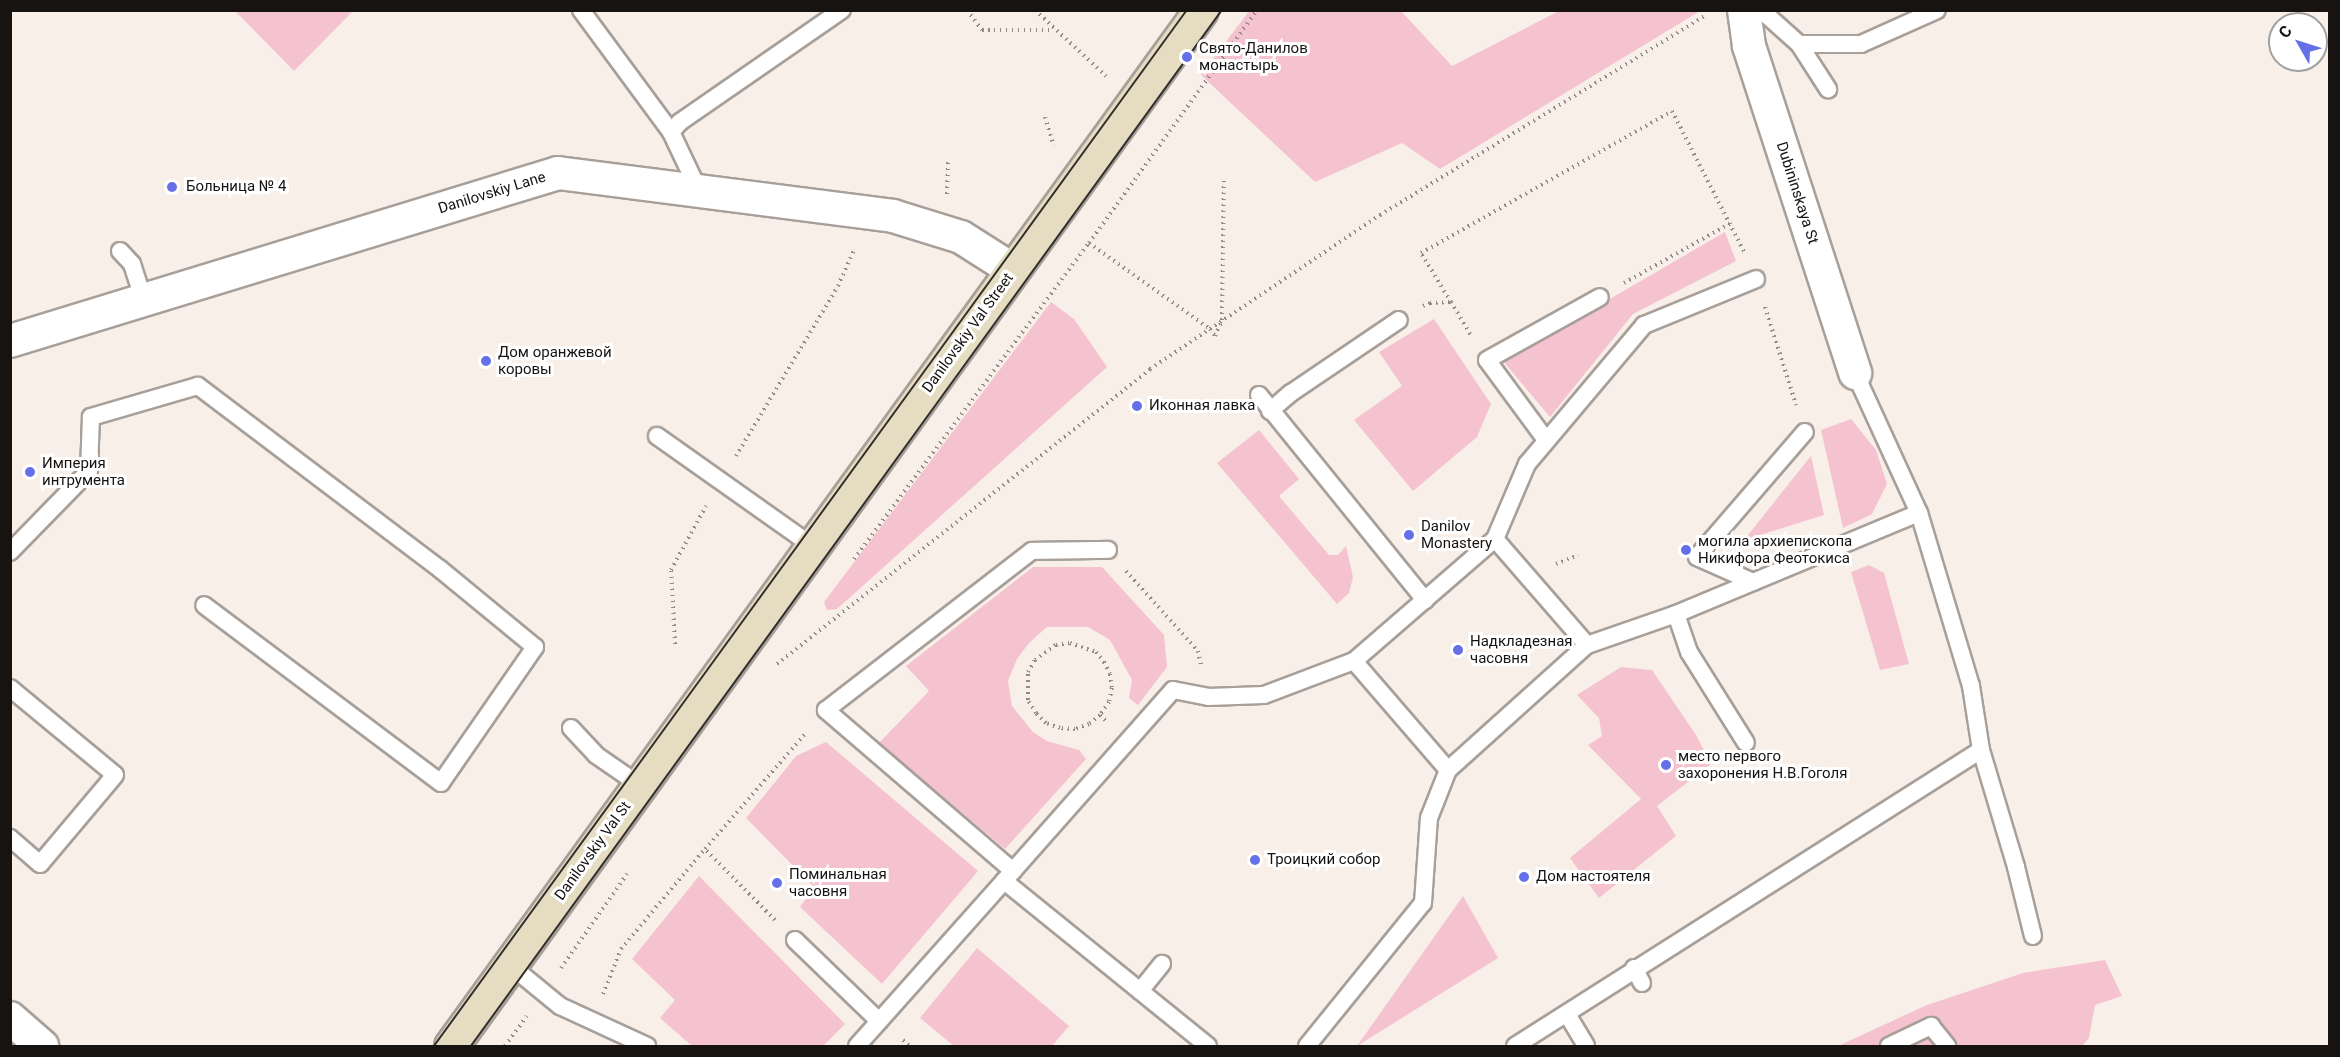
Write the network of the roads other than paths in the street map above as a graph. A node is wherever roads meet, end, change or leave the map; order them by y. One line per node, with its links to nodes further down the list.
1 (581, 10): 9 (lane)
2 (843, 10): 9 (lane)
3 (1201, 10): 12 (main road, Danilovskiy Val Street)
4 (1744, 10): 18 (street, Dubininskaya St)
5 (1761, 10): 7 (lane)
6 (1937, 10): 7 (lane)
7 (1799, 44): 8 (lane)
8 (1828, 89)
9 (671, 132): 10 (lane)
10 (699, 191): 12 (street, Danilovskiy Lane); 15 (street, Danilovskiy Lane)
11 (120, 251): 15 (lane)
12 (1013, 270): 26 (main road, Danilovskiy Val Street)
13 (1756, 279): 23 (lane)
14 (1600, 297): 23 (lane)
15 (144, 301): 17 (street, Danilovskiy Lane)
16 (1399, 320): 20 (lane)
17 (10, 341)
18 (1855, 373): 24 (lane)
19 (1259, 395): 20 (lane)
20 (1270, 411): 30 (lane)
21 (1805, 432): 29 (lane)
22 (657, 436): 26 (lane)
23 (1546, 440): 25 (lane)
24 (1919, 513): 29 (lane); 38 (lane)
25 (1495, 538): 30 (lane); 33 (lane)
26 (814, 547): 40 (main road, Danilovskiy Val Street)
27 (1107, 550): 42 (lane)
28 (10, 552): 31 (lane)
29 (1753, 582): 32 (lane)
30 (1425, 600): 34 (lane)
31 (204, 605)
32 (1676, 614): 33 (lane); 37 (lane)
33 (1587, 645): 39 (lane)
34 (1354, 661): 39 (lane); 42 (lane)
35 (10, 687): 41 (lane)
36 (571, 728): 40 (lane)
37 (1746, 744)
38 (1981, 750): 43 (lane); 48 (lane)
39 (1448, 770): 54 (lane)
40 (641, 786): 46 (main road, Danilovskiy Val St)
41 (10, 838)
42 (1009, 876): 47 (lane); 49 (lane)
43 (2033, 936)
44 (795, 940): 49 (lane)
45 (1162, 964): 47 (lane)
46 (510, 966): 50 (main road, Danilovskiy Val St); 51 (lane)
47 (1140, 991): 53 (lane)
48 (1567, 1014): 55 (lane); 56 (lane)
49 (879, 1021): 52 (lane)
50 (451, 1047)
51 (647, 1047)
52 (857, 1047)
53 (1208, 1047)
54 (1307, 1047)
55 (1515, 1047)
56 (1586, 1047)
57 (1888, 1047): 58 (lane)
58 (1947, 1047)

